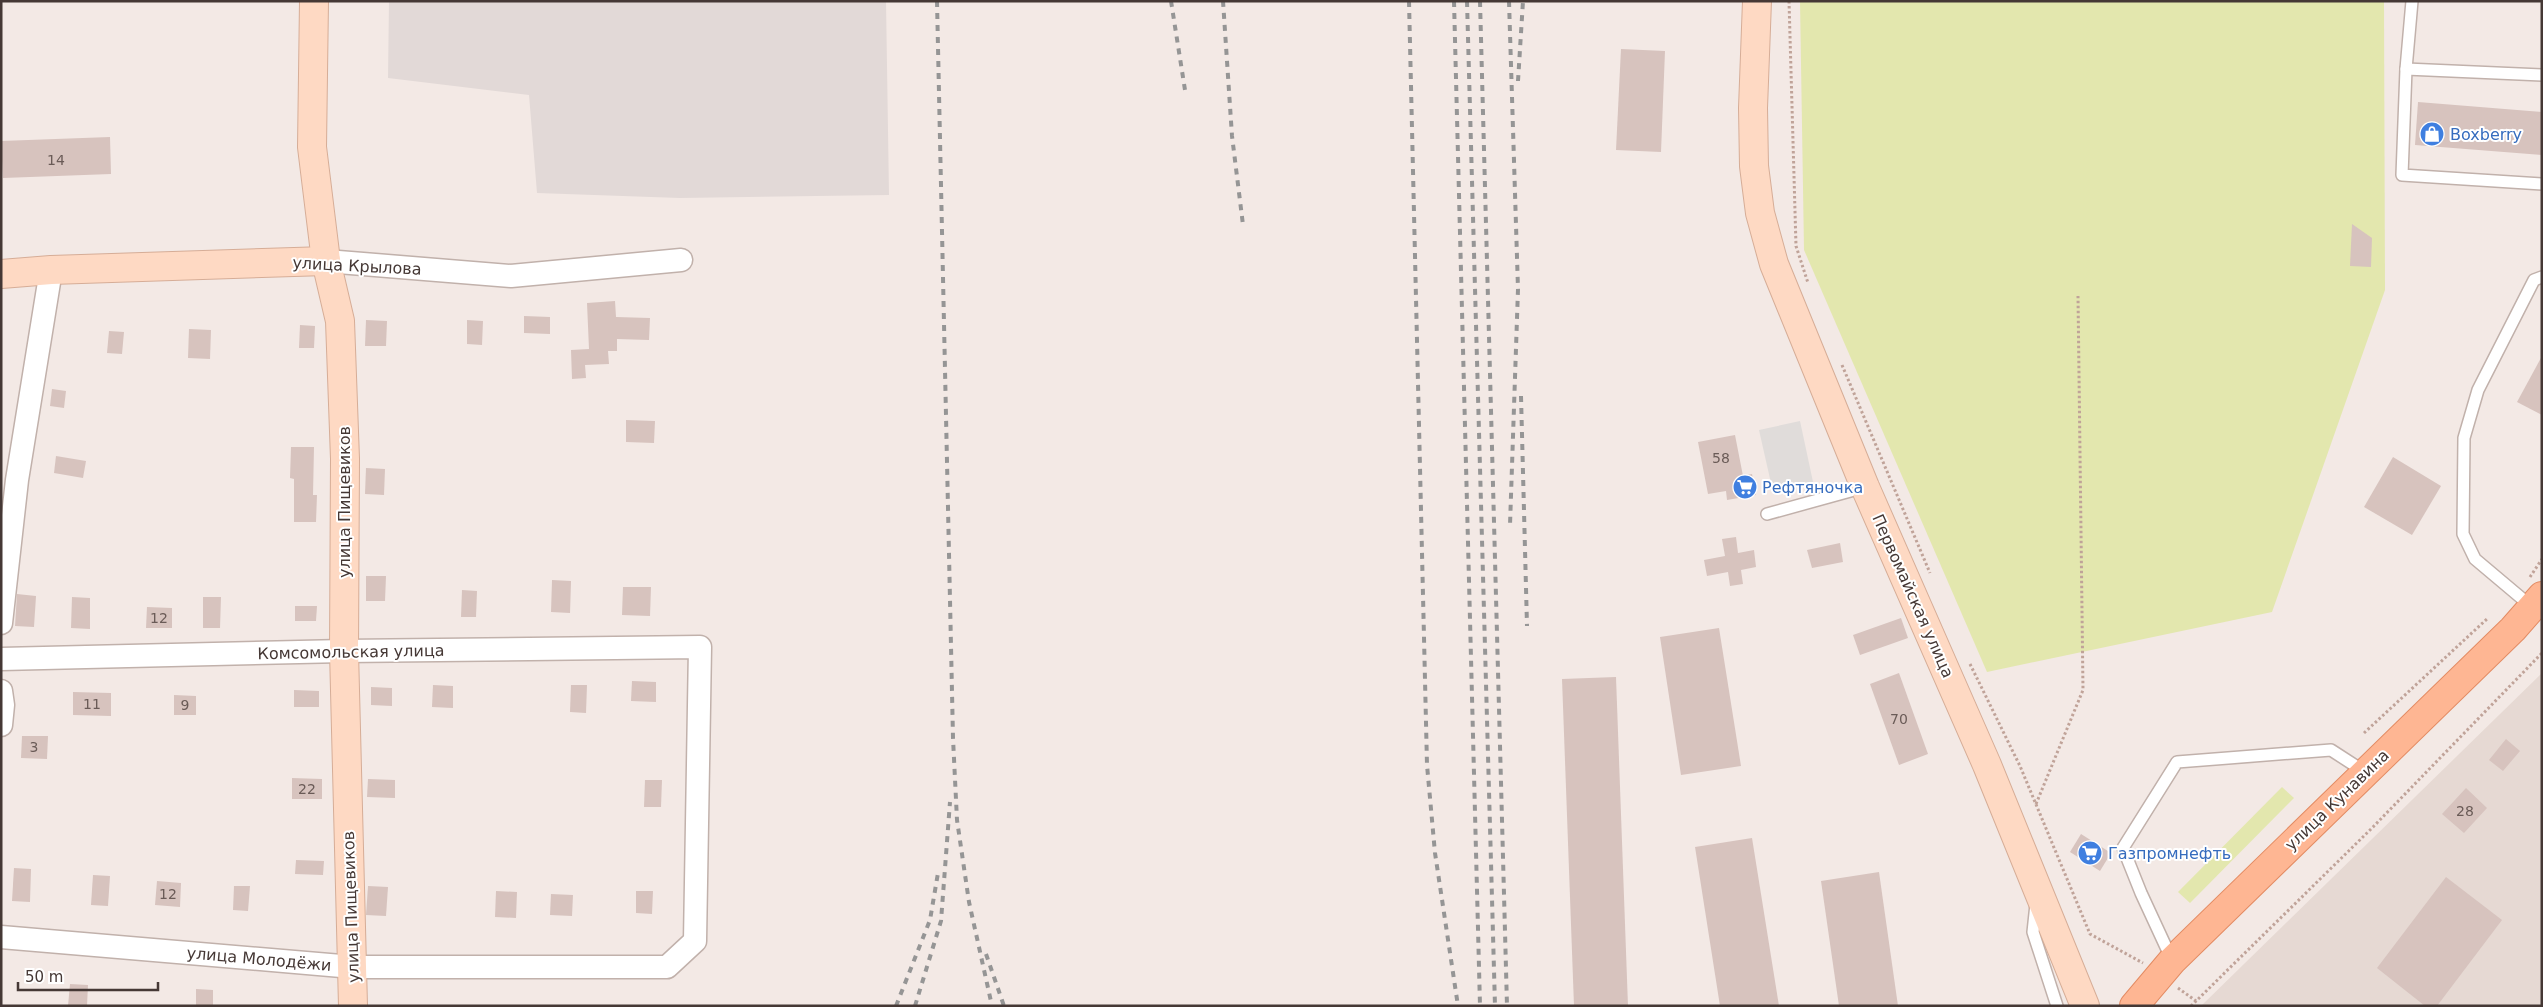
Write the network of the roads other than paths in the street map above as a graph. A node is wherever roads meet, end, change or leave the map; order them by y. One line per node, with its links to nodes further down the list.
1 (314, 1): 8 (main road, улица Пищевиков)
2 (1757, 1): 12 (main road, Первомайская улица)
3 (2412, 1): 4 (lane)
4 (2406, 69): 5 (lane); 6 (lane)
5 (2542, 75)
6 (2542, 184)
7 (681, 260): 8 (street, улица Крылова)
8 (326, 261): 9 (main road, улица Крылова); 16 (main road, улица Пищевиков)
9 (51, 270): 10 (main road, улица Крылова); 15 (street)
10 (1, 274)
11 (2542, 277): 14 (lane)
12 (1865, 487): 13 (lane); 21 (main road, Первомайская улица)
13 (1767, 514)
14 (2530, 599): 20 (main road, улица Кунавина)
15 (1, 623)
16 (344, 651): 17 (street, Комсомольская улица); 23 (main road, улица Пищевиков); 24 (street, Комсомольская улица)
17 (1, 659)
18 (1, 691): 19 (street)
19 (1, 725)
20 (2365, 772): 25 (main road, улица Кунавина); 25 (lane)
21 (2037, 888): 27 (lane); 28 (main road, Первомайская улица)
22 (1, 937): 23 (street, улица Молодёжи)
23 (353, 966): 24 (street, улица Молодёжи); 26 (main road, улица Пищевиков)
24 (667, 967)
25 (2166, 968): 29 (main road, улица Кунавина)
26 (354, 1006)
27 (2057, 1006)
28 (2086, 1006)
29 (2134, 1006)

